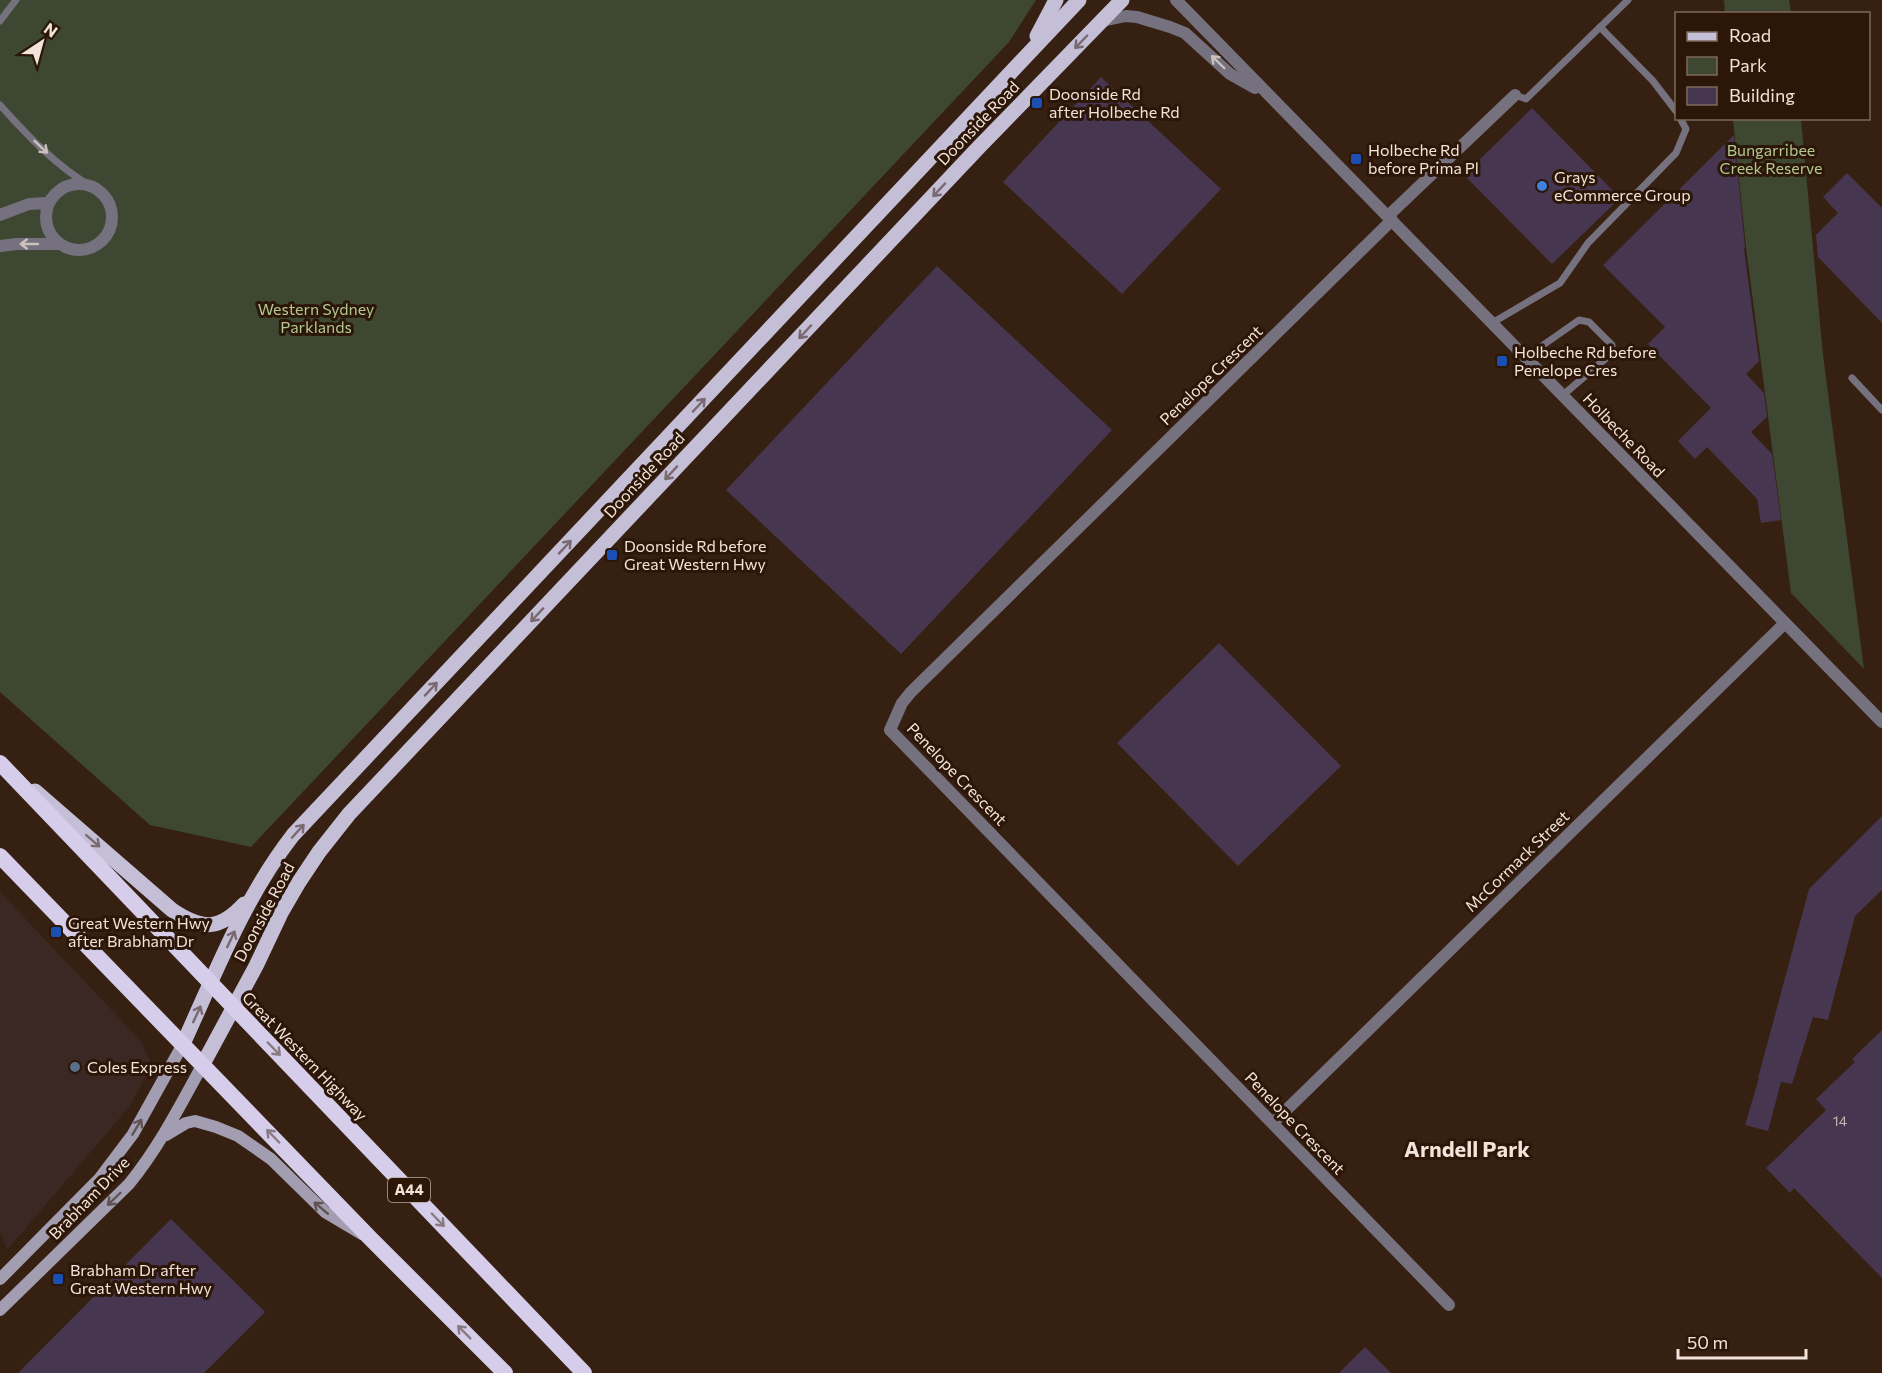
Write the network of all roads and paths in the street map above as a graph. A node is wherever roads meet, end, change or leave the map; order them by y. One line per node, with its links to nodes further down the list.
1 (16, 0): 7 (lane)
2 (1056, 0): 10 (main road)
3 (1079, 0): 10 (main road, Doonside Road)
4 (1122, 0): 8 (main road, Doonside Road)
5 (1176, 0): 11 (street, Holbeche Road)
6 (1628, 0): 9 (lane)
7 (0, 21)
8 (1102, 21): 11 (street, Holbeche Road, one-way to 8); 33 (main road, Doonside Road, one-way to 33)
9 (1600, 27): 12 (lane); 14 (lane)
10 (1029, 52): 31 (main road, Doonside Road, one-way to 10)
11 (1267, 94): 19 (street, Holbeche Road)
12 (1515, 96): 19 (street)
13 (0, 105): 16 (lane, one-way to 16)
14 (1675, 108)
15 (1681, 120): 22 (lane)
16 (92, 187): 17 (street); 20 (street)
17 (48, 203): 18 (street); 20 (street)
18 (0, 215)
19 (1390, 218): 22 (street, Holbeche Road); 36 (street, Penelope Crescent)
20 (59, 244): 21 (street, one-way to 21)
21 (0, 246)
22 (1492, 323): 23 (street, Holbeche Road)
23 (1526, 357): 25 (street, Holbeche Road); 25 (lane)
24 (1852, 378): 26 (lane)
25 (1563, 395): 27 (street, Holbeche Road)
26 (1882, 410)
27 (1785, 623): 28 (street, Holbeche Road); 36 (street, McCormack Street)
28 (1882, 722)
29 (0, 763): 31 (main road, one-way to 31); 32 (highway, Great Western Highway / A44)
30 (0, 856): 34 (highway)
31 (252, 895): 32 (main road, Doonside Road, one-way to 31)
32 (211, 983): 33 (highway, Great Western Highway / A44); 34 (main road, Doonside Road, one-way to 32)
33 (234, 1007): 35 (main road, Doonside Road); 43 (highway, Great Western Highway / A44, one-way to 43)
34 (183, 1044): 35 (highway); 39 (main road, Brabham Drive, one-way to 34)
35 (203, 1064): 37 (main road, Brabham Drive); 38 (highway, one-way to 35)
36 (1273, 1123): 40 (street, Penelope Crescent)
37 (163, 1137): 38 (main road, one-way to 37); 41 (main road, Brabham Drive, one-way to 41)
38 (371, 1239): 42 (highway, one-way to 38)
39 (0, 1279)
40 (1449, 1305)
41 (0, 1310)
42 (505, 1373)
43 (584, 1373)

